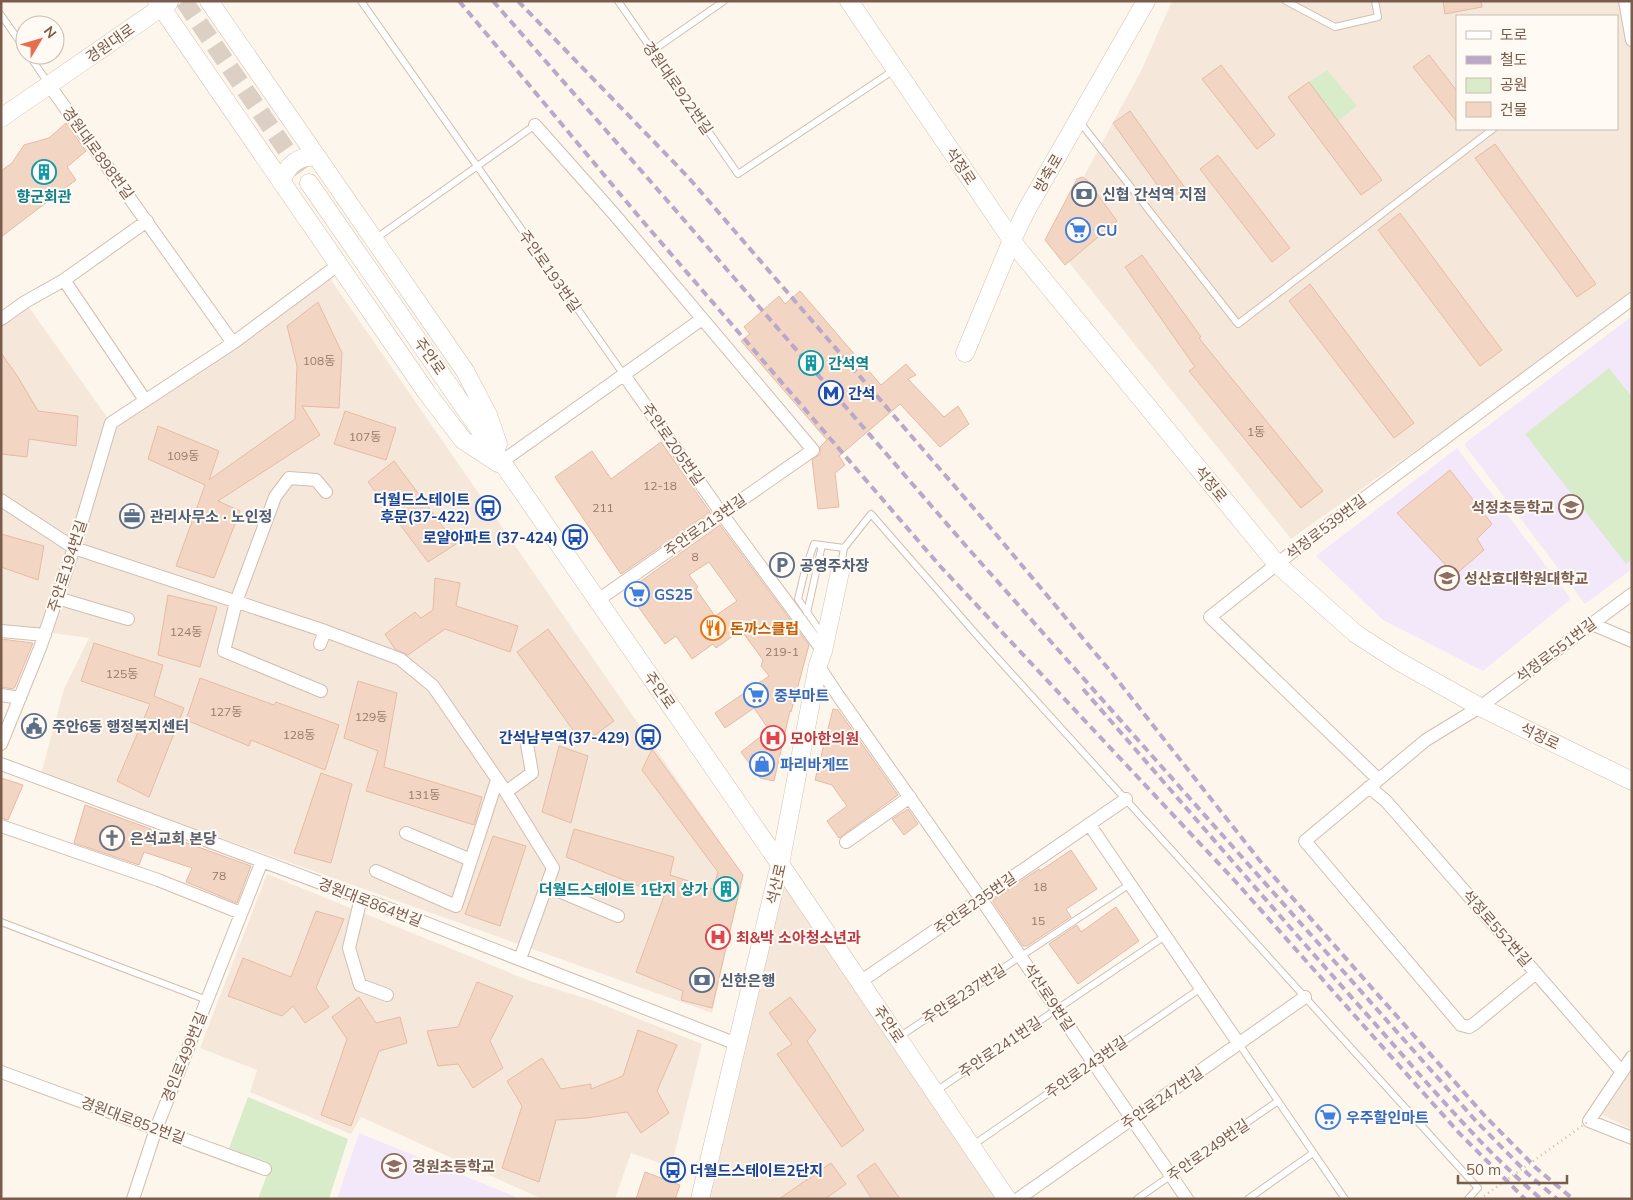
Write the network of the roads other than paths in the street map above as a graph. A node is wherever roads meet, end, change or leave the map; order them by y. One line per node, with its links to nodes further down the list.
1 (209, 1): 22 (main road)
2 (361, 1): 23 (lane)
3 (618, 1): 14 (lane, 경원대로922번길)
4 (724, 1): 14 (lane)
5 (849, 1): 16 (main road, 석정로)
6 (1146, 1): 19 (main road, 방축로)
7 (1286, 1): 8 (lane)
8 (1375, 1)
9 (1625, 1): 13 (street)
10 (163, 3): 17 (main road, 경원대로); 24 (main road)
11 (1, 15): 12 (lane)
12 (15, 35)
13 (1632, 40)
14 (652, 51): 16 (lane, 경원대로922번길)
15 (36, 65): 17 (lane)
16 (895, 69): 28 (main road, 석정로)
17 (50, 85): 18 (main road, 경원대로); 26 (street, 경원대로898번길)
18 (1, 118)
19 (1078, 120): 21 (lane); 28 (main road, 방축로)
20 (535, 125): 23 (lane); 33 (street)
21 (1492, 130)
22 (316, 157): 24 (main road); 27 (main road)
23 (477, 166): 27 (lane); 36 (lane, 주안로193번길)
24 (281, 182): 29 (main road)
25 (309, 183): 38 (main road, 주안로)
26 (147, 222): 30 (street); 34 (street, 경원대로898번길)
27 (374, 240): 38 (main road)
28 (1012, 240): 35 (main road, 방축로); 45 (main road, 석정로)
29 (338, 265): 34 (street, 주안로194번길); 38 (main road)
30 (64, 280): 32 (street); 37 (street)
31 (1632, 299): 45 (street, 석정로539번길)
32 (1, 318)
33 (702, 319): 36 (street); 41 (street, 주안로213번길)
34 (233, 342): 37 (street, 주안로194번길)
35 (965, 352)
36 (624, 375): 38 (street); 41 (street, 주안로205번길)
37 (145, 400): 43 (street, 주안로194번길)
38 (505, 464): 49 (main road, 주안로)
39 (326, 492): 50 (street)
40 (1, 500): 43 (street)
41 (722, 514): 49 (street, 주안로213번길); 59 (street, 주안로205번길)
42 (822, 545): 44 (lane); 51 (lane); 51 (lane)
43 (74, 548): 48 (street, 주안로194번길); 50 (street)
44 (844, 548): 46 (lane); 72 (lane)
45 (1277, 564): 63 (main road, 석정로); 69 (street, 석정로539번길)
46 (841, 567): 59 (main road, 석산로)
47 (1632, 594): 53 (street, 석정로551번길)
48 (57, 598): 52 (street); 56 (street, 주안로194번길)
49 (598, 600): 79 (main road, 주안로)
50 (236, 602): 54 (street); 60 (street)
51 (807, 613): 59 (lane)
52 (128, 619)
53 (1592, 624): 57 (street); 63 (street, 석정로551번길)
54 (324, 630): 58 (street); 67 (street)
55 (1, 631): 56 (street)
56 (44, 635): 62 (street, 주안로194번길)
57 (1632, 641)
58 (320, 644)
59 (823, 652): 71 (street, 석산로9번길); 79 (main road, 석산로)
60 (321, 691)
61 (1, 695): 62 (street)
62 (20, 698): 64 (street, 주안로194번길)
63 (1480, 707): 68 (main road, 석정로); 69 (street)
64 (1, 744)
65 (527, 744): 70 (street)
66 (1, 764): 78 (street, 경원대로864번길)
67 (497, 780): 70 (street); 77 (street)
68 (1632, 781)
69 (1374, 783): 91 (street, 석정로552번길); 91 (street)
70 (506, 792): 82 (street)
71 (910, 797): 76 (street); 84 (street, 석산로9번길)
72 (1126, 799): 73 (street, 주안로235번길); 95 (lane)
73 (1089, 824): 81 (street); 84 (street, 주안로235번길)
74 (1, 826): 85 (street)
75 (406, 833): 77 (street)
76 (846, 842)
77 (471, 860): 80 (street)
78 (262, 861): 83 (street, 경원대로864번길); 85 (street, 경인로499번길)
79 (780, 864): 92 (main road, 주안로); 99 (main road, 석산로)
80 (376, 871)
81 (1130, 884): 88 (street); 89 (lane, 주안로237번길)
82 (547, 886): 86 (street); 90 (street)
83 (361, 898): 90 (street, 경원대로864번길); 94 (street)
84 (981, 899): 89 (street, 석산로9번길); 92 (street, 주안로235번길)
85 (241, 913): 96 (street, 경인로499번길)
86 (618, 916)
87 (1, 922): 96 (lane, 경인로499번길)
88 (1165, 936): 93 (street); 97 (lane, 주안로241번길)
89 (1021, 956): 97 (street, 석산로9번길); 98 (lane, 주안로237번길)
90 (520, 960): 99 (street, 경원대로864번길)
91 (1536, 974): 104 (street, 석정로552번길)
92 (860, 982): 98 (main road, 주안로)
93 (1201, 988): 100 (street); 102 (lane, 주안로243번길)
94 (388, 995)
95 (1305, 997): 100 (street, 주안로247번길); 122 (lane)
96 (207, 1000): 108 (street, 경인로499번길)
97 (1057, 1009): 102 (street, 석산로9번길); 105 (lane, 주안로241번길)
98 (898, 1037): 105 (main road, 주안로)
99 (737, 1044): 115 (main road, 석산로)
100 (1239, 1044): 106 (lane); 107 (street, 주안로247번길)
101 (1632, 1057): 104 (street)
102 (1094, 1062): 107 (street, 석산로9번길); 110 (lane, 주안로243번길)
103 (1, 1072): 108 (street, 경원대로852번길)
104 (1622, 1072): 109 (street)
105 (935, 1092): 110 (main road, 주안로)
106 (1278, 1101): 111 (lane); 113 (lane, 주안로249번길)
107 (1132, 1119): 113 (street, 석산로9번길); 117 (street, 주안로247번길)
108 (156, 1129): 112 (street, 경원대로852번길); 114 (street, 경인로499번길)
109 (1632, 1138)
110 (972, 1146): 116 (main road, 주안로)
111 (1313, 1153): 120 (lane); 121 (lane)
112 (264, 1169)
113 (1171, 1175): 118 (lane, 주안로249번길); 119 (street, 석산로9번길)
114 (134, 1199)
115 (700, 1199)
116 (1007, 1199)
117 (1018, 1199)
118 (1137, 1199)
119 (1188, 1199)
120 (1248, 1199)
121 (1345, 1199)
122 (1468, 1199)

